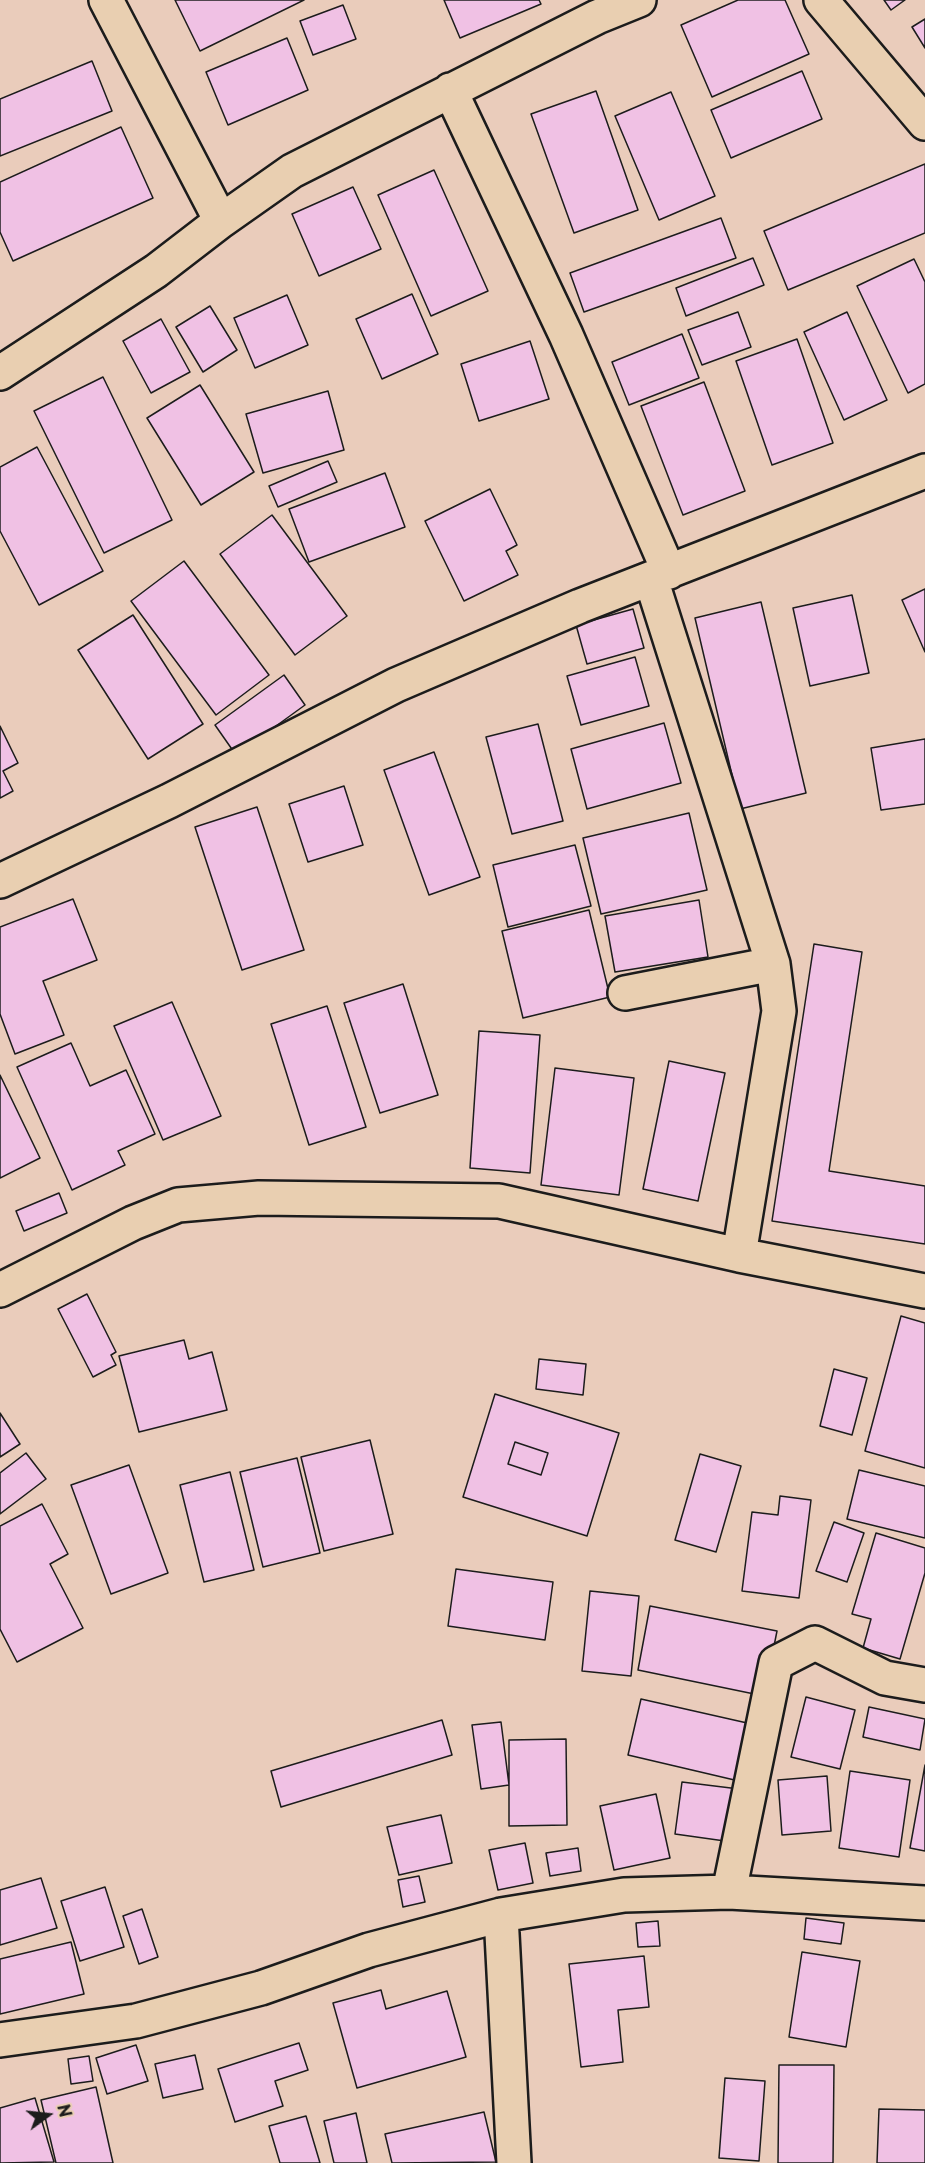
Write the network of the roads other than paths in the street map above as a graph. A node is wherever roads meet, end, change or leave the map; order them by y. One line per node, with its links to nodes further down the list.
1 (106, 0): 7 (street)
2 (639, 0): 4 (street)
3 (821, 0): 6 (street)
4 (593, 8): 5 (street)
5 (450, 90): 7 (street); 10 (street)
6 (925, 123)
7 (221, 221): 8 (street)
8 (0, 373)
9 (925, 471): 10 (street)
10 (660, 576): 11 (street); 12 (street)
11 (0, 881)
12 (772, 964): 13 (street); 14 (street)
13 (625, 993)
14 (739, 1255): 15 (street); 16 (street)
15 (0, 1290)
16 (925, 1291)
17 (925, 1685): 18 (street)
18 (729, 1892): 19 (street); 20 (street)
19 (925, 1903)
20 (501, 1915): 21 (street); 22 (street)
21 (0, 2040)
22 (513, 2163)

